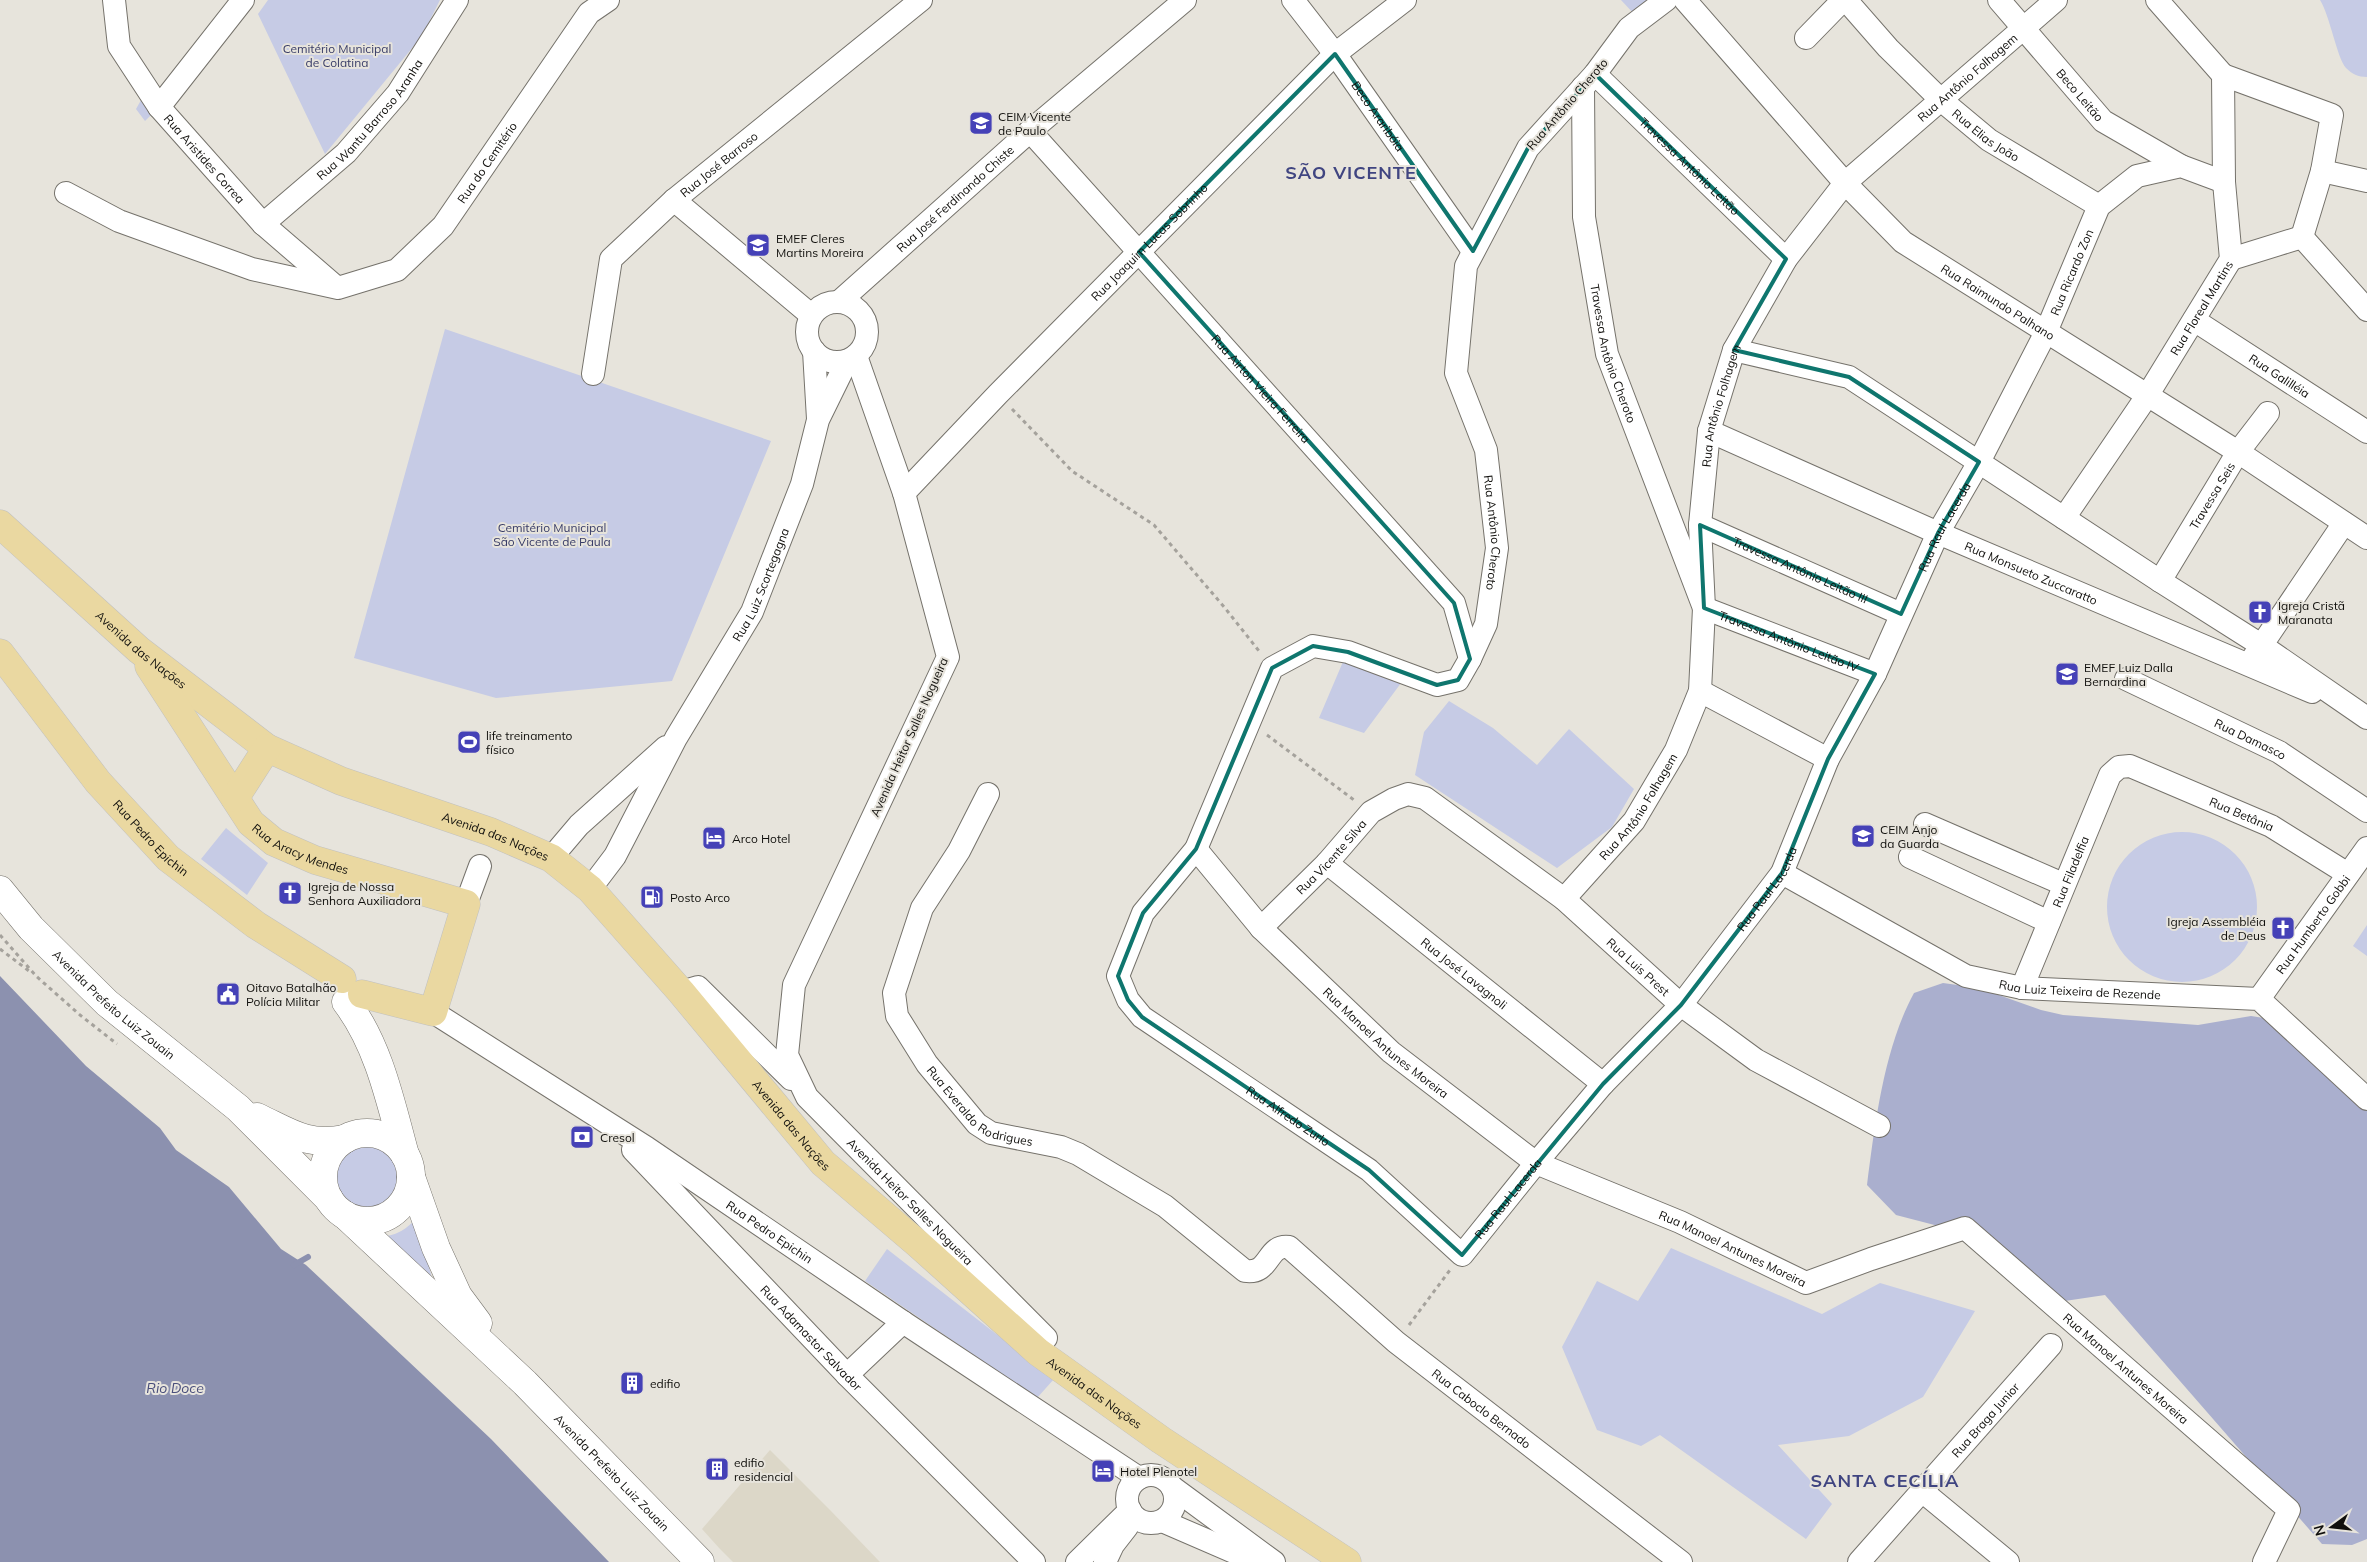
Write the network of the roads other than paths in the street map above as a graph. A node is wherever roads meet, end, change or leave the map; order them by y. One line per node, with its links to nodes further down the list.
1 (114, 0): 21 (street, Rua Aristides Correa)
2 (243, 0): 21 (street)
3 (457, 0): 31 (street, Rua Wantu Barroso Aranha)
4 (608, 0): 37 (street, Rua do Cemitério)
5 (920, 0): 29 (street, Rua José Barroso)
6 (1293, 0): 17 (street, Beco Araribóia)
7 (1404, 0): 17 (street, Rua Joaquim Lucas Sobrinho)
8 (1666, 0): 19 (street, Rua Antônio Cheroto)
9 (1685, 0): 27 (street, Rua Raimundo Palhano)
10 (1845, 0): 16 (street); 20 (street, Rua Elias João)
11 (1999, 0): 15 (street, Beco Leitão)
12 (2056, 0): 15 (street, Rua Antônio Folhagem)
13 (2156, 0): 18 (street)
14 (1182, 1): 22 (street, Rua José Ferdinando Chiste)
15 (2022, 29): 20 (street, Rua Antônio Folhagem); 23 (street, Beco Leitão)
16 (1806, 38)
17 (1335, 54): 33 (street, Beco Araribóia); 34 (street, Rua Joaquim Lucas Sobrinho)
18 (2223, 76): 24 (street); 25 (street, Rua Floreal Martins)
19 (1589, 80): 33 (street, Rua Antônio Cheroto); 35 (street, Travessa Antônio Leitão); 62 (street, Travessa Antônio Cheroto)
20 (1941, 100): 27 (street, Rua Antônio Folhagem); 30 (street, Rua Elias João)
21 (159, 107): 31 (street, Rua Aristides Correa)
22 (1030, 130): 34 (street, Rua Airton Vieira Ferreira); 38 (street, Rua José Ferdinando Chiste)
23 (2181, 166): 25 (street); 30 (street, Rua Ricardo Zon)
24 (2322, 171): 26 (street); 32 (street)
25 (2224, 182): 36 (street, Rua Floreal Martins)
26 (2367, 182)
27 (1845, 183): 35 (street, Rua Antônio Folhagem); 42 (street, Rua Raimundo Palhano)
28 (66, 193): 37 (street)
29 (674, 200): 40 (street); 46 (street, Rua José Barroso)
30 (2099, 206): 42 (street, Rua Ricardo Zon)
31 (264, 224): 37 (street, Rua Aristides Correa)
32 (2302, 237): 36 (street); 39 (street)
33 (1474, 251): 67 (street, Rua Antônio Cheroto)
34 (1139, 252): 54 (street, Rua Joaquim Lucas Sobrinho); 67 (street, Rua Airton Vieira Ferreira)
35 (1786, 259): 43 (street, Rua Antônio Folhagem)
36 (2231, 259): 41 (street, Rua Floreal Martins)
37 (338, 288)
38 (840, 301): 40 (street); 45 (street)
39 (2367, 310)
40 (811, 315): 44 (street)
41 (2194, 320): 47 (street, Rua Floreal Martins); 51 (street, Rua Galilléia)
42 (2046, 332): 47 (street, Rua Raimundo Palhano); 53 (street, Rua Ricardo Zon)
43 (1734, 350): 50 (street, Rua Antônio Folhagem); 53 (street, Rua Monsueto Zuccaratto)
44 (814, 352): 45 (street); 49 (street, Rua Luiz Scortegagna)
45 (852, 358): 49 (street, Rua Luiz Scortegagna); 54 (street, Avenida Heitor Salles Nogueira)
46 (593, 374)
47 (2147, 396): 52 (street, Rua Raimundo Palhano); 55 (street, Rua Floreal Martins)
48 (2268, 413): 52 (street, Travessa Seis)
49 (818, 420): 73 (street, Rua Luiz Scortegagna)
50 (1708, 431): 58 (street, Rua Antônio Folhagem); 59 (street, Rua Monsueto Zuccaratto)
51 (2367, 432)
52 (2238, 452): 56 (street, Rua Raimundo Palhano); 61 (street, Travessa Seis)
53 (1978, 462): 55 (street, Rua Monsueto Zuccaratto); 59 (street, Rua Raul Lacerda)
54 (904, 493): 103 (street, Avenida Heitor Salles Nogueira)
55 (2064, 518): 61 (street, Rua Monsueto Zuccaratto)
56 (2344, 523): 60 (street, Rua Raimundo Palhano); 64 (street)
57 (0, 524): 65 (main road, Avenida das Nações)
58 (1700, 525): 62 (street, Rua Antônio Folhagem); 63 (street, Travessa Antônio Leitão III)
59 (1938, 533): 63 (street, Rua Raul Lacerda); 68 (street, Rua Monsueto Zuccaratto)
60 (2367, 538)
61 (2160, 581): 64 (street, Rua Monsueto Zuccaratto)
62 (1704, 608): 69 (street, Travessa Antônio Leitão IV); 71 (street, Rua Antônio Folhagem)
63 (1901, 614): 69 (street, Rua Raul Lacerda)
64 (2261, 645): 68 (street); 72 (street, Rua Monsueto Zuccaratto)
65 (139, 650): 74 (main road, Avenida das Nações); 79 (main road, Rua Aracy Mendes)
66 (0, 653): 99 (main road, Rua Pedro Epichin)
67 (1470, 659): 83 (street, Rua Antônio Cheroto)
68 (2248, 665): 72 (street, Rua Monsueto Zuccaratto)
69 (1875, 674): 75 (street, Rua Raul Lacerda)
70 (2126, 679): 80 (street, Rua Damasco)
71 (1700, 691): 75 (street); 93 (street, Rua Antônio Folhagem)
72 (2362, 714)
73 (676, 738): 85 (street, Rua Luiz Scortegagna); 91 (street, Rua Luiz Scortegagna)
74 (267, 748): 79 (main road); 85 (main road, Avenida das Nações)
75 (1828, 759): 88 (street, Rua Raul Lacerda)
76 (2130, 766): 89 (street, Rua Betânia); 90 (street, Rua Filadelfia)
77 (988, 794): 115 (street, Rua Everaldo Rodrigues)
78 (1408, 794): 86 (street, Rua Vicente Silva); 93 (street, Rua Luis Prest)
79 (235, 798): 94 (main road, Rua Aracy Mendes)
80 (2367, 811)
81 (1925, 824): 90 (street)
82 (2367, 848): 89 (street, Rua Humberto Gobbi)
83 (1196, 849): 96 (street, Rua Manoel Antunes Moreira); 116 (street, Rua Alfredo Zurlo)
84 (1910, 857): 95 (street)
85 (551, 858): 91 (main road, Avenida das Nações)
86 (1326, 862): 96 (street, Rua Vicente Silva); 104 (street, Rua José Lavagnoli)
87 (480, 866): 94 (street)
88 (1782, 873): 97 (street, Rua Luiz Teixeira de Rezende); 101 (street, Rua Raul Lacerda)
89 (2348, 874): 100 (street, Rua Humberto Gobbi)
90 (2063, 884): 95 (street, Rua Filadelfia)
91 (590, 889): 98 (main road, Avenida das Nações)
92 (0, 890): 107 (street, Avenida Prefeito Luiz Zouain)
93 (1564, 899): 101 (street, Rua Luis Prest)
94 (466, 904): 102 (main road)
95 (2049, 922): 97 (street, Rua Filadelfia)
96 (1261, 928): 111 (street, Rua Manoel Antunes Moreira)
97 (2022, 988): 100 (street, Rua Luiz Teixeira de Rezende)
98 (681, 992): 103 (street, Avenida Heitor Salles Nogueira); 114 (main road, Avenida das Nações)
99 (355, 996): 102 (main road, Rua Pedro Epichin); 105 (street, Avenida Prefeito Luiz Zouain)
100 (2259, 998): 106 (street)
101 (1681, 1005): 104 (street, Rua Raul Lacerda); 108 (street, Rua Luis Prest)
102 (433, 1012): 110 (street, Rua Pedro Epichin)
103 (779, 1056): 118 (street, Avenida Heitor Salles Nogueira)
104 (1603, 1084): 111 (street, Rua Raul Lacerda)
105 (387, 1090): 109 (street); 112 (street, Avenida Prefeito Luiz Zouain)
106 (2367, 1099)
107 (238, 1108): 109 (street, Avenida Prefeito Luiz Zouain); 113 (street, Avenida Prefeito Luiz Zouain)
108 (1879, 1126)
109 (350, 1137): 112 (street); 113 (street)
110 (644, 1153): 117 (street, Rua Pedro Epichin); 120 (street, Rua Adamastor Salvador)
111 (1536, 1162): 116 (street, Rua Raul Lacerda); 138 (street, Rua Manoel Antunes Moreira)
112 (408, 1166): 113 (street); 121 (street, Avenida Prefeito Luiz Zouain)
113 (337, 1207): 121 (street, Avenida Prefeito Luiz Zouain)
114 (918, 1244): 118 (main road, Avenida das Nações); 122 (main road, Avenida das Nações)
115 (1289, 1247): 135 (street, Rua Caboclo Bernado)
116 (1462, 1255)
117 (902, 1322): 120 (street); 123 (street, Rua Pedro Epichin)
118 (1046, 1338): 122 (main road, Avenida das Nações)
119 (2051, 1345): 125 (street, Rua Braga Junior)
120 (847, 1375): 130 (street, Rua Adamastor Salvador)
121 (525, 1383): 129 (street, Avenida Prefeito Luiz Zouain)
122 (1161, 1440): 134 (main road, Avenida das Nações)
123 (1139, 1478): 124 (street); 126 (street)
124 (1172, 1487): 127 (street); 133 (street)
125 (1922, 1490): 136 (street, Rua Braga Junior); 137 (street)
126 (1132, 1514): 127 (street); 128 (street)
127 (1162, 1521): 132 (street)
128 (1107, 1548): 131 (street)
129 (700, 1562)
130 (1034, 1562)
131 (1077, 1562)
132 (1257, 1562)
133 (1274, 1562)
134 (1347, 1562)
135 (1681, 1562)
136 (1859, 1562)
137 (2008, 1562)
138 (2264, 1562)

